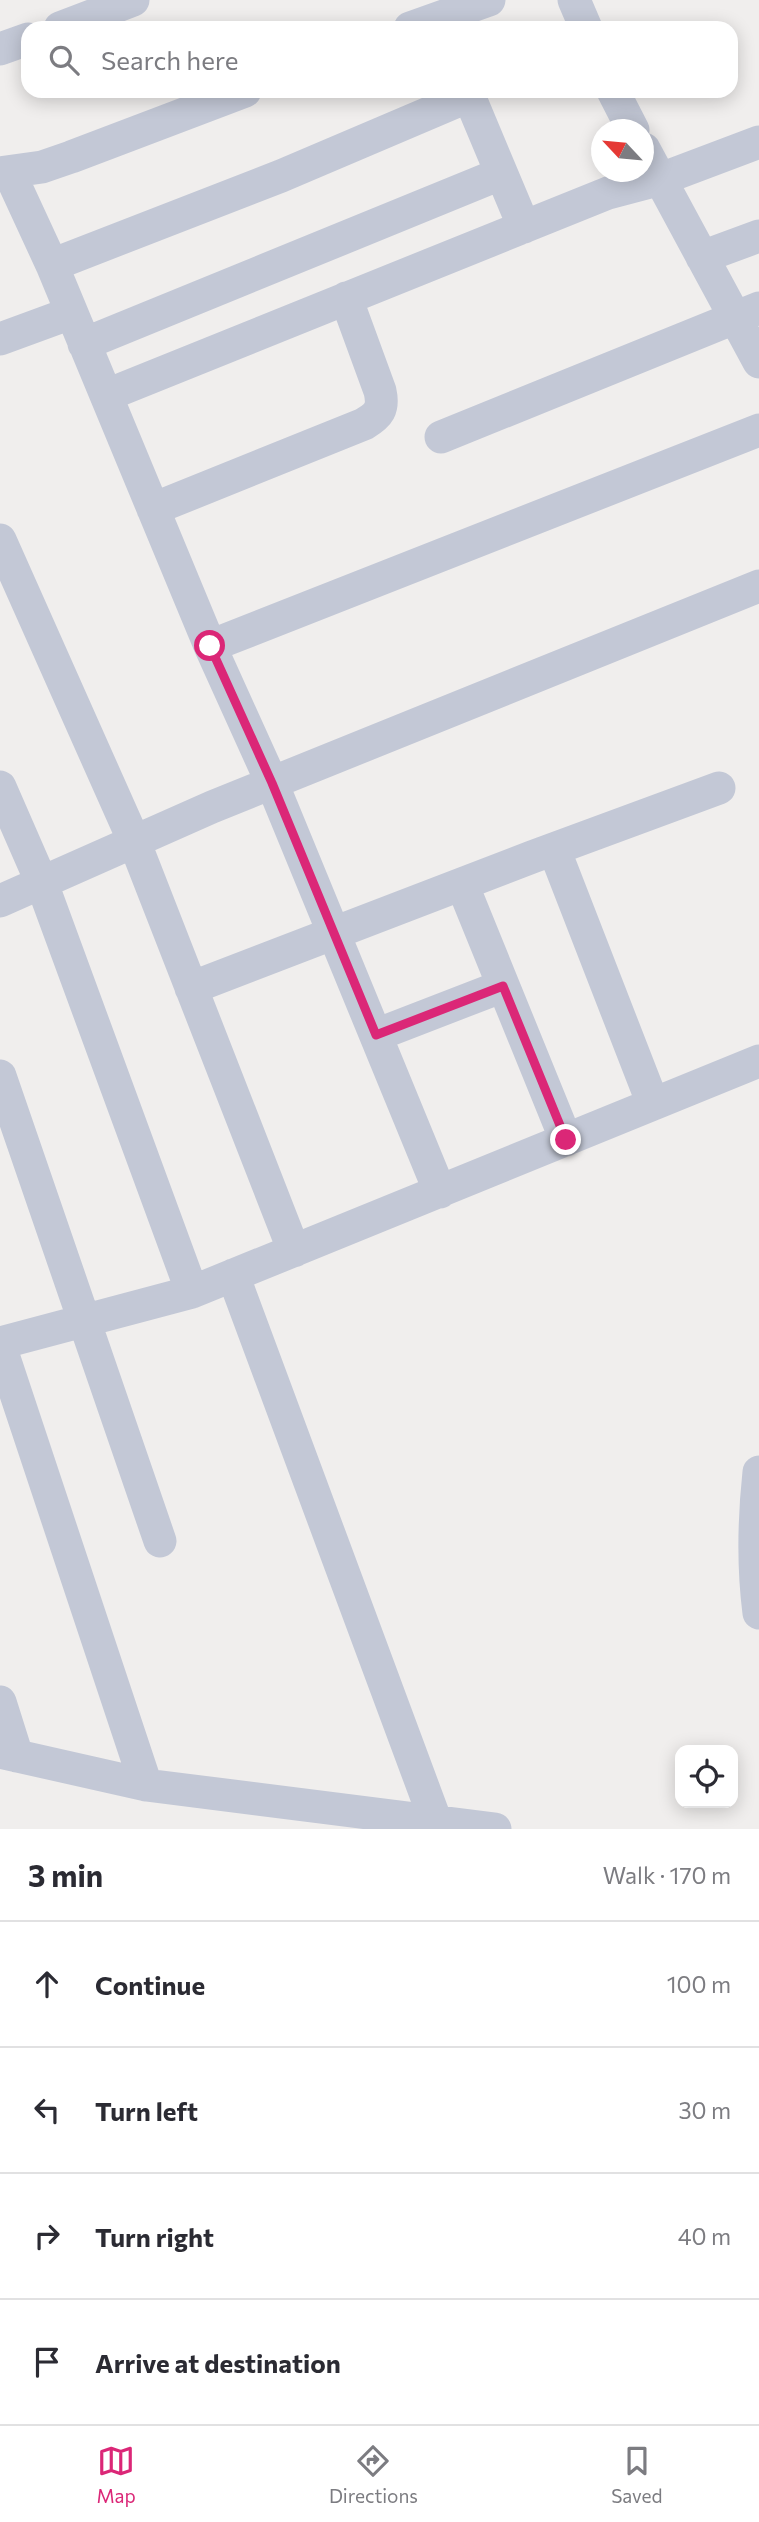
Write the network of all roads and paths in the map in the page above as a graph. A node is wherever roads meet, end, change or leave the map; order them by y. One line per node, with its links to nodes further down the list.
1 (134, 0): 4 (street)
2 (489, 0): 5 (street)
3 (574, 0): 6 (street)
4 (78, 21)
5 (439, 21)
6 (583, 21)
7 (21, 42): 8 (street)
8 (0, 49)
9 (227, 98): 16 (street)
10 (457, 98): 22 (street)
11 (470, 98): 17 (street)
12 (617, 98): 13 (street)
13 (627, 119)
14 (759, 142): 18 (street)
15 (654, 167): 18 (street)
16 (5, 173): 22 (street)
17 (500, 174): 19 (street); 27 (street)
18 (661, 179): 19 (street); 21 (street)
19 (524, 227): 23 (street)
20 (759, 236): 21 (street)
21 (702, 257): 25 (street)
22 (52, 265): 24 (street)
23 (346, 298): 29 (street); 32 (street)
24 (71, 313): 26 (street); 27 (street)
25 (747, 313): 28 (street); 31 (street)
26 (0, 340)
27 (84, 344): 29 (street)
28 (759, 362)
29 (107, 395): 32 (street)
30 (759, 430): 35 (street)
31 (441, 437)
32 (153, 509): 35 (street)
33 (0, 540): 39 (street)
34 (759, 586): 36 (street)
35 (210, 646): 36 (street)
36 (272, 783): 39 (street); 44 (street)
37 (0, 787): 41 (street)
38 (719, 788): 40 (street)
39 (134, 841): 41 (street); 46 (street)
40 (554, 849): 42 (street); 50 (street)
41 (41, 881): 43 (street); 55 (street)
42 (461, 884): 44 (street); 45 (street)
43 (0, 901)
44 (334, 933): 46 (street); 47 (street)
45 (503, 986): 47 (street); 51 (street)
46 (191, 988): 53 (street)
47 (376, 1035): 52 (street)
48 (759, 1060): 50 (street)
49 (0, 1076): 56 (street)
50 (653, 1104): 51 (street)
51 (566, 1140): 52 (street)
52 (440, 1192): 53 (street)
53 (294, 1251): 54 (street)
54 (233, 1275): 55 (street); 64 (street)
55 (192, 1292): 56 (street)
56 (86, 1320): 57 (street); 59 (street)
57 (0, 1344): 63 (street)
58 (759, 1472): 60 (street)
59 (160, 1541)
60 (758, 1594)
61 (0, 1702): 62 (street)
62 (8, 1754): 63 (street)
63 (146, 1785): 64 (street)
64 (436, 1822): 65 (street)
65 (495, 1829)

